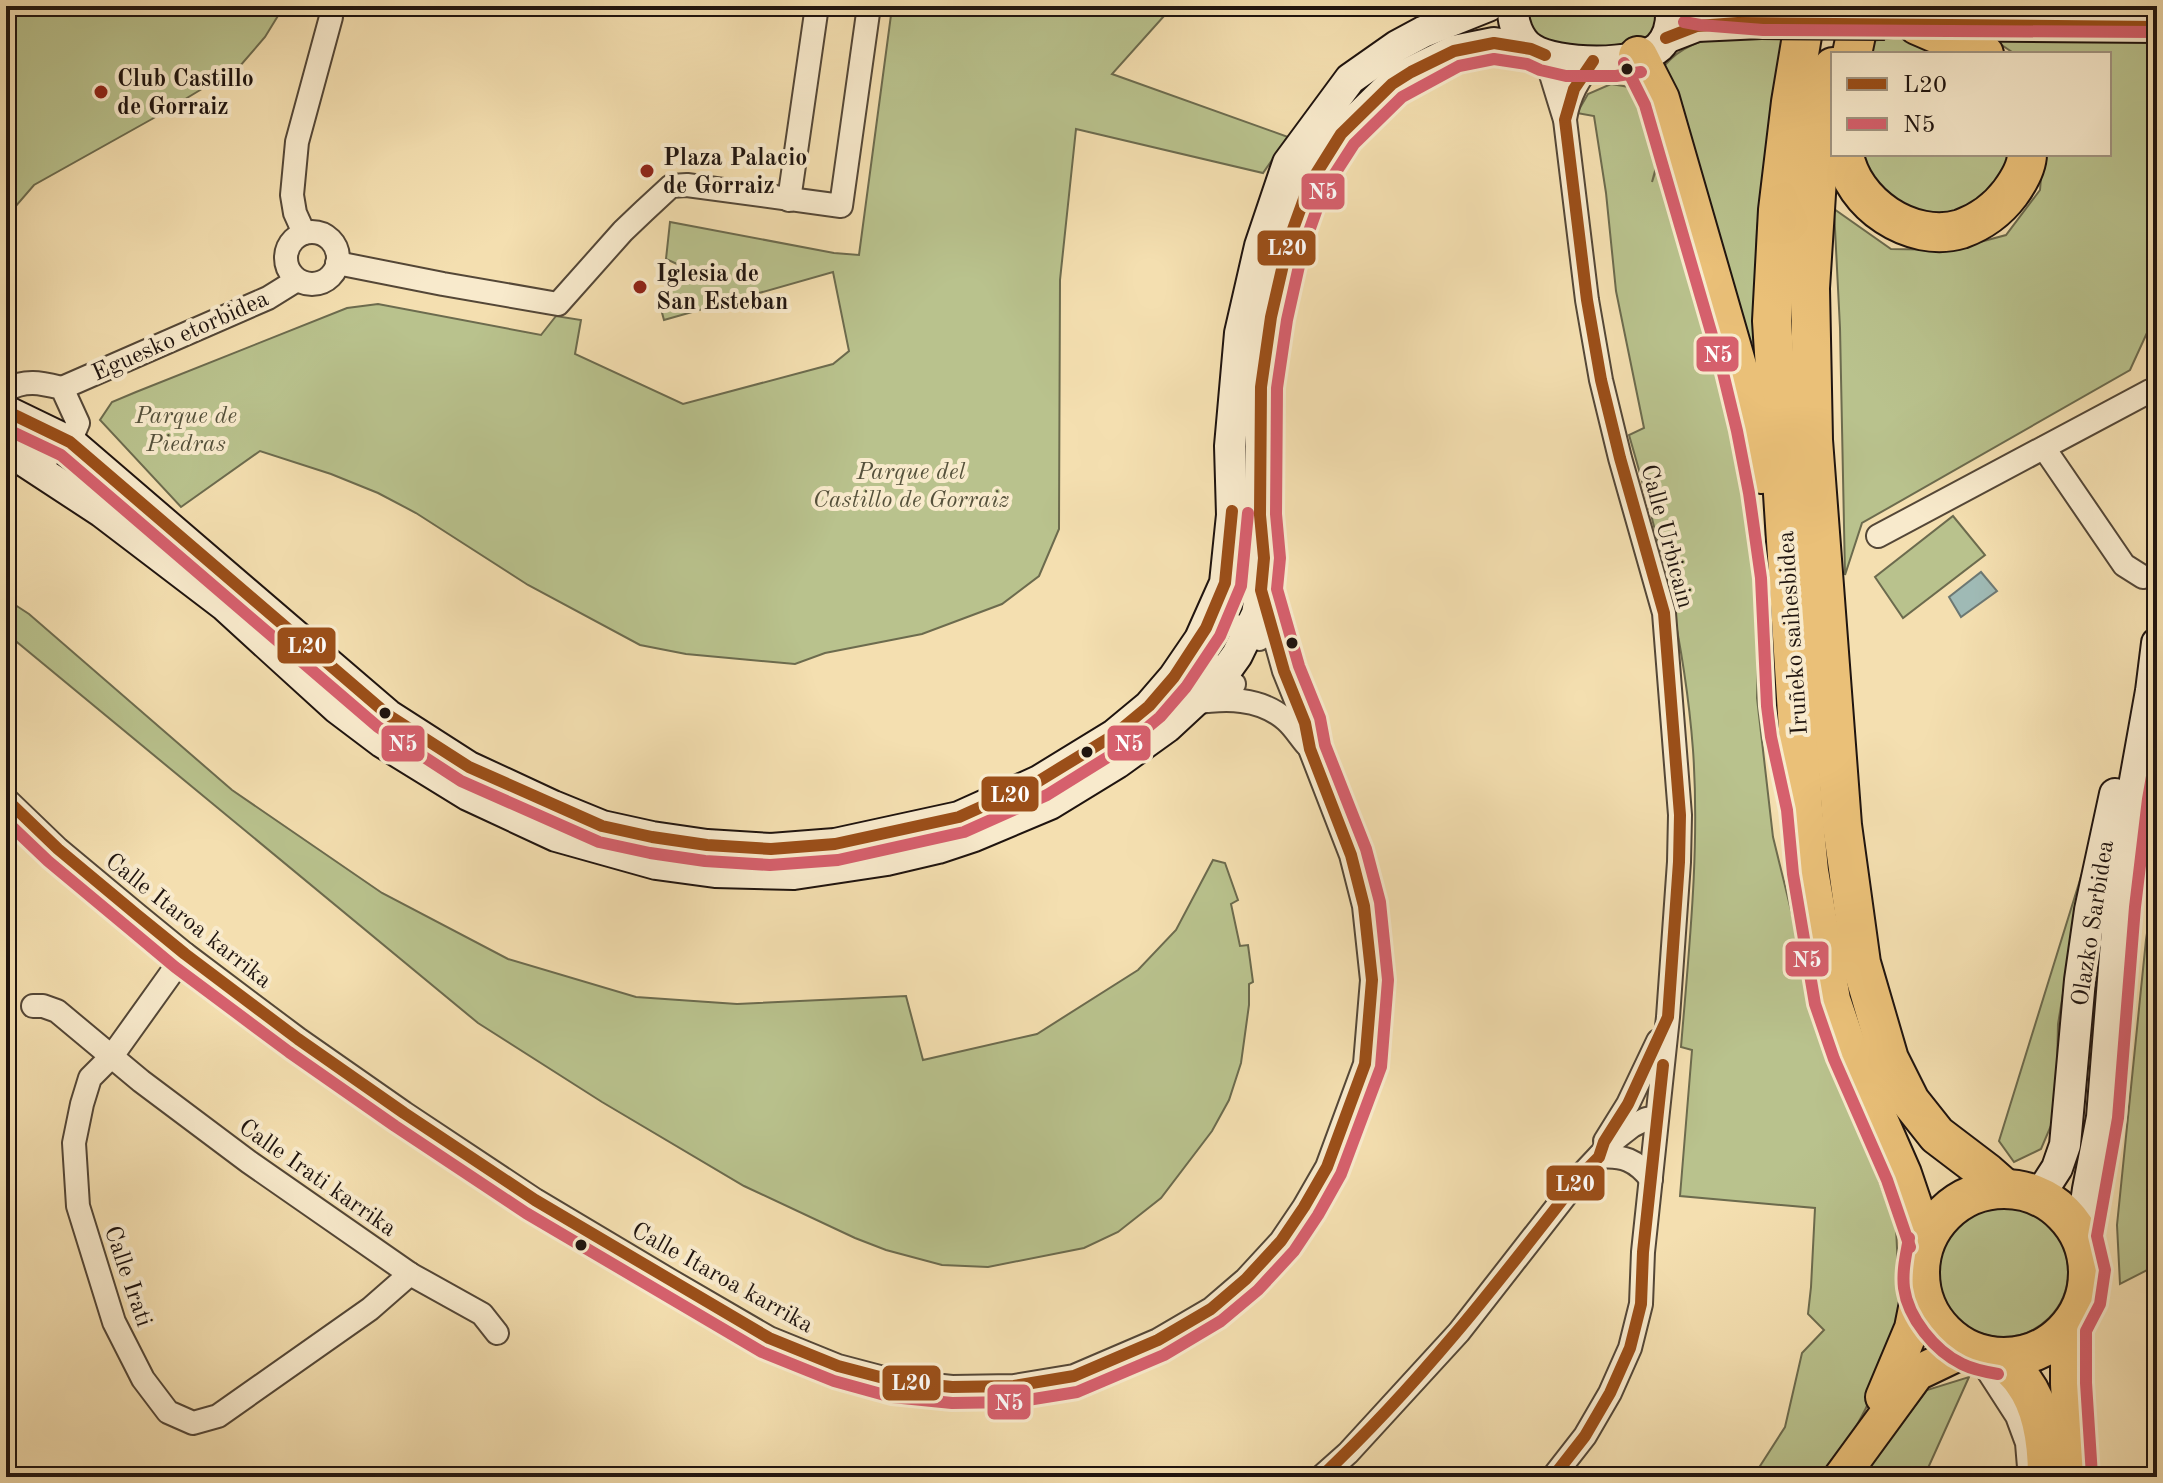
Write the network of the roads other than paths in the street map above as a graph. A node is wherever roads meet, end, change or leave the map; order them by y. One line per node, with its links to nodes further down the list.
1 (817, 6): 25 (street)
2 (869, 6): 25 (street)
3 (1488, 6): 9 (street)
4 (1514, 6): 16 (street)
5 (1671, 6): 15 (street)
6 (1688, 6): 13 (street)
7 (1807, 6): 48 (highway, Iruñeko saihesbidea)
8 (1844, 6): 17 (highway)
9 (1458, 14): 40 (street)
10 (2157, 16): 12 (street)
11 (331, 17): 26 (street)
12 (1888, 17): 13 (street, bridge); 14 (street); 18 (highway); 19 (highway)
13 (1762, 18): 15 (street)
14 (2157, 27)
15 (1652, 47): 20 (street); 48 (highway)
16 (1538, 52): 20 (street); 22 (street, Calle Urbicain); 38 (street)
17 (1835, 52)
18 (1854, 52)
19 (1979, 52)
20 (1593, 61): 22 (street, Calle Urbicain)
21 (1831, 78): 56 (highway, Iruñeko saihesbidea)
22 (1565, 120): 51 (street, Calle Urbicain)
23 (1845, 156): 24 (highway)
24 (2027, 156)
25 (789, 200): 27 (street)
26 (304, 233): 27 (street); 28 (street)
27 (337, 263): 28 (street)
28 (297, 280): 29 (street, Eguesko etorbidea)
29 (62, 388): 30 (street); 33 (street)
30 (6, 390)
31 (2157, 390): 34 (street)
32 (6, 411): 33 (street)
33 (70, 442): 35 (street); 40 (street)
34 (2044, 448): 36 (street); 37 (street)
35 (16, 454): 44 (street)
36 (1878, 536)
37 (2143, 577)
38 (1261, 590): 39 (street); 42 (street, Calle Itaroa karrika)
39 (1250, 630): 40 (street); 42 (street, Calle Itaroa karrika); 43 (street)
40 (1203, 634): 43 (street)
41 (2156, 647): 56 (street, Olazko Sarbidea); 57 (street, Olazko Sarbidea)
42 (1284, 671): 46 (street, Calle Itaroa karrika)
43 (1222, 676): 44 (street); 45 (street, Calle Itaroa karrika)
44 (1193, 703): 45 (street)
45 (1262, 704): 46 (street, Calle Itaroa karrika)
46 (1310, 749): 49 (street, Calle Itaroa karrika)
47 (6, 799): 49 (street, Calle Itaroa karrika)
48 (1803, 808): 58 (highway, Iruñeko saihesbidea)
49 (185, 954): 52 (street, Calle Irati)
50 (33, 1006): 52 (street)
51 (1668, 1017): 53 (street, Calle Urbicain); 54 (street)
52 (112, 1056): 59 (street, Calle Irati karrika); 59 (street, Calle Irati)
53 (1657, 1117): 54 (street); 55 (street, Calle Urbicain)
54 (1599, 1157): 55 (street); 65 (street)
55 (1651, 1179): 66 (street, Calle Urbicain)
56 (2021, 1192): 57 (highway); 58 (highway)
57 (2081, 1237): 61 (highway)
58 (1925, 1242): 60 (highway)
59 (410, 1274): 62 (street, Calle Irati karrika)
60 (1920, 1288): 63 (highway); 64 (main road)
61 (2070, 1327): 63 (highway); 70 (highway)
62 (497, 1333)
63 (1982, 1354): 64 (main road); 68 (street); 69 (highway)
64 (1864, 1445): 67 (main road)
65 (1321, 1477)
66 (1553, 1477)
67 (1841, 1477)
68 (2030, 1477)
69 (2047, 1477)
70 (2076, 1477)

